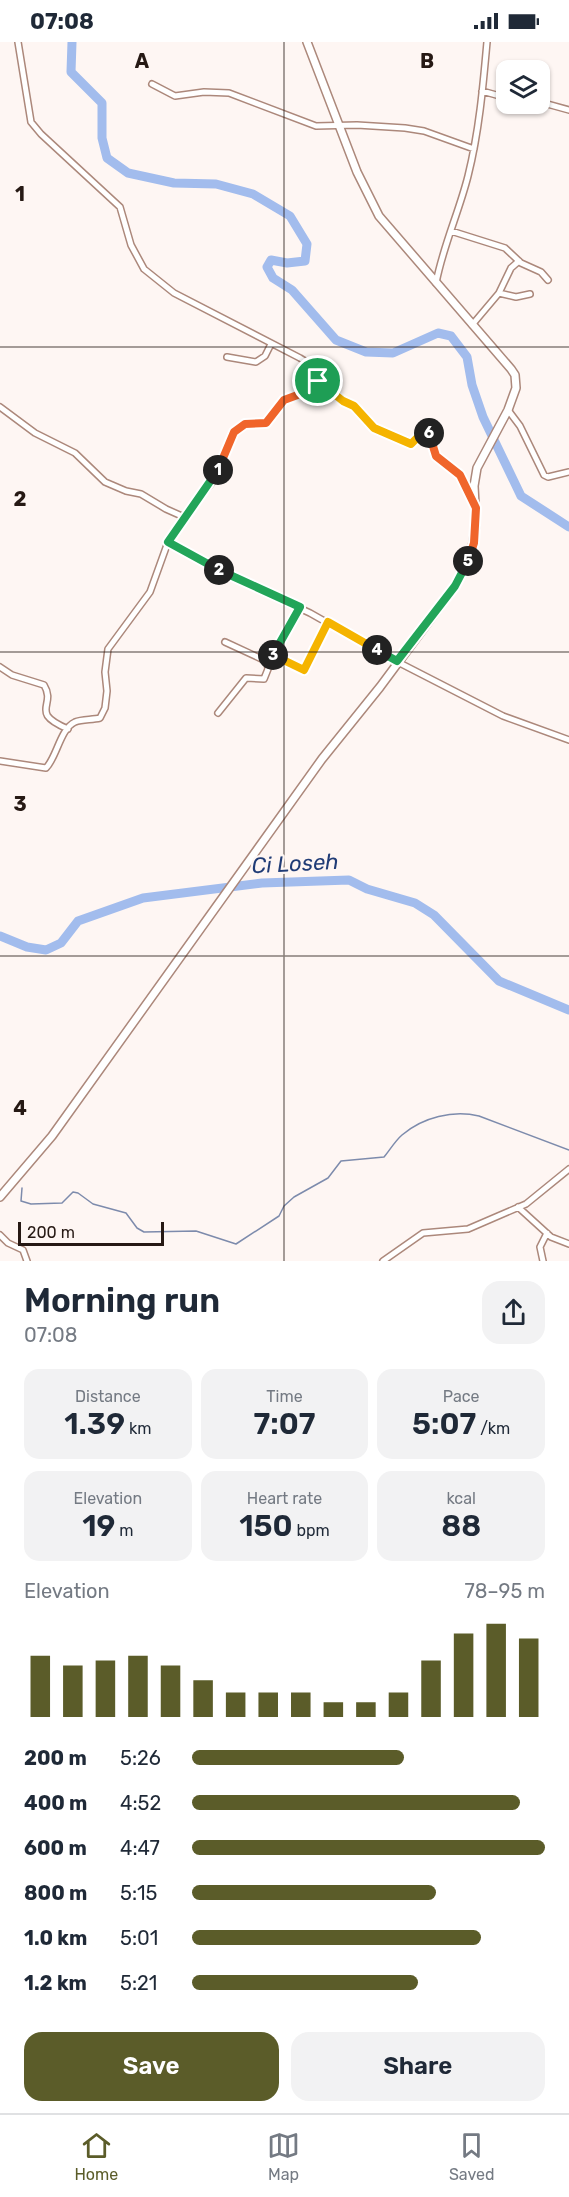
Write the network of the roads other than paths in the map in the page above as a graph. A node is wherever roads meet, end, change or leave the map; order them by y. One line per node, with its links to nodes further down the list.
1 (18, 42): 18 (street)
2 (307, 42): 9 (main road)
3 (486, 42): 5 (street)
4 (152, 84): 9 (street)
5 (482, 91): 6 (street); 10 (street)
6 (496, 95)
7 (550, 105): 8 (street)
8 (569, 110)
9 (341, 124): 10 (street); 14 (main road)
10 (474, 149): 11 (street)
11 (451, 231): 12 (street); 14 (street)
12 (519, 261): 13 (street); 15 (street)
13 (548, 280)
14 (436, 285): 17 (main road)
15 (499, 293): 16 (street); 17 (street)
16 (530, 294)
17 (472, 326): 22 (main road)
18 (271, 344): 19 (street); 20 (street)
19 (227, 357)
20 (318, 381): 24 (street); 25 (street)
21 (0, 407): 25 (street)
22 (508, 410): 23 (street); 24 (main road)
23 (569, 472)
24 (476, 508): 32 (main road)
25 (184, 517): 26 (street)
26 (168, 542): 27 (street); 35 (street)
27 (300, 607): 28 (street); 30 (street)
28 (328, 622): 30 (street); 32 (street)
29 (225, 642): 31 (street)
30 (272, 654): 31 (street)
31 (267, 660): 34 (street)
32 (397, 661): 36 (street); 39 (main road)
33 (0, 667): 35 (street)
34 (218, 713)
35 (68, 729): 37 (street)
36 (569, 740)
37 (0, 761)
38 (569, 1169): 40 (street)
39 (0, 1197)
40 (518, 1207): 41 (street); 45 (street)
41 (547, 1233): 43 (street); 46 (street)
42 (0, 1235): 44 (street)
43 (569, 1244)
44 (27, 1261)
45 (383, 1261)
46 (543, 1261)

